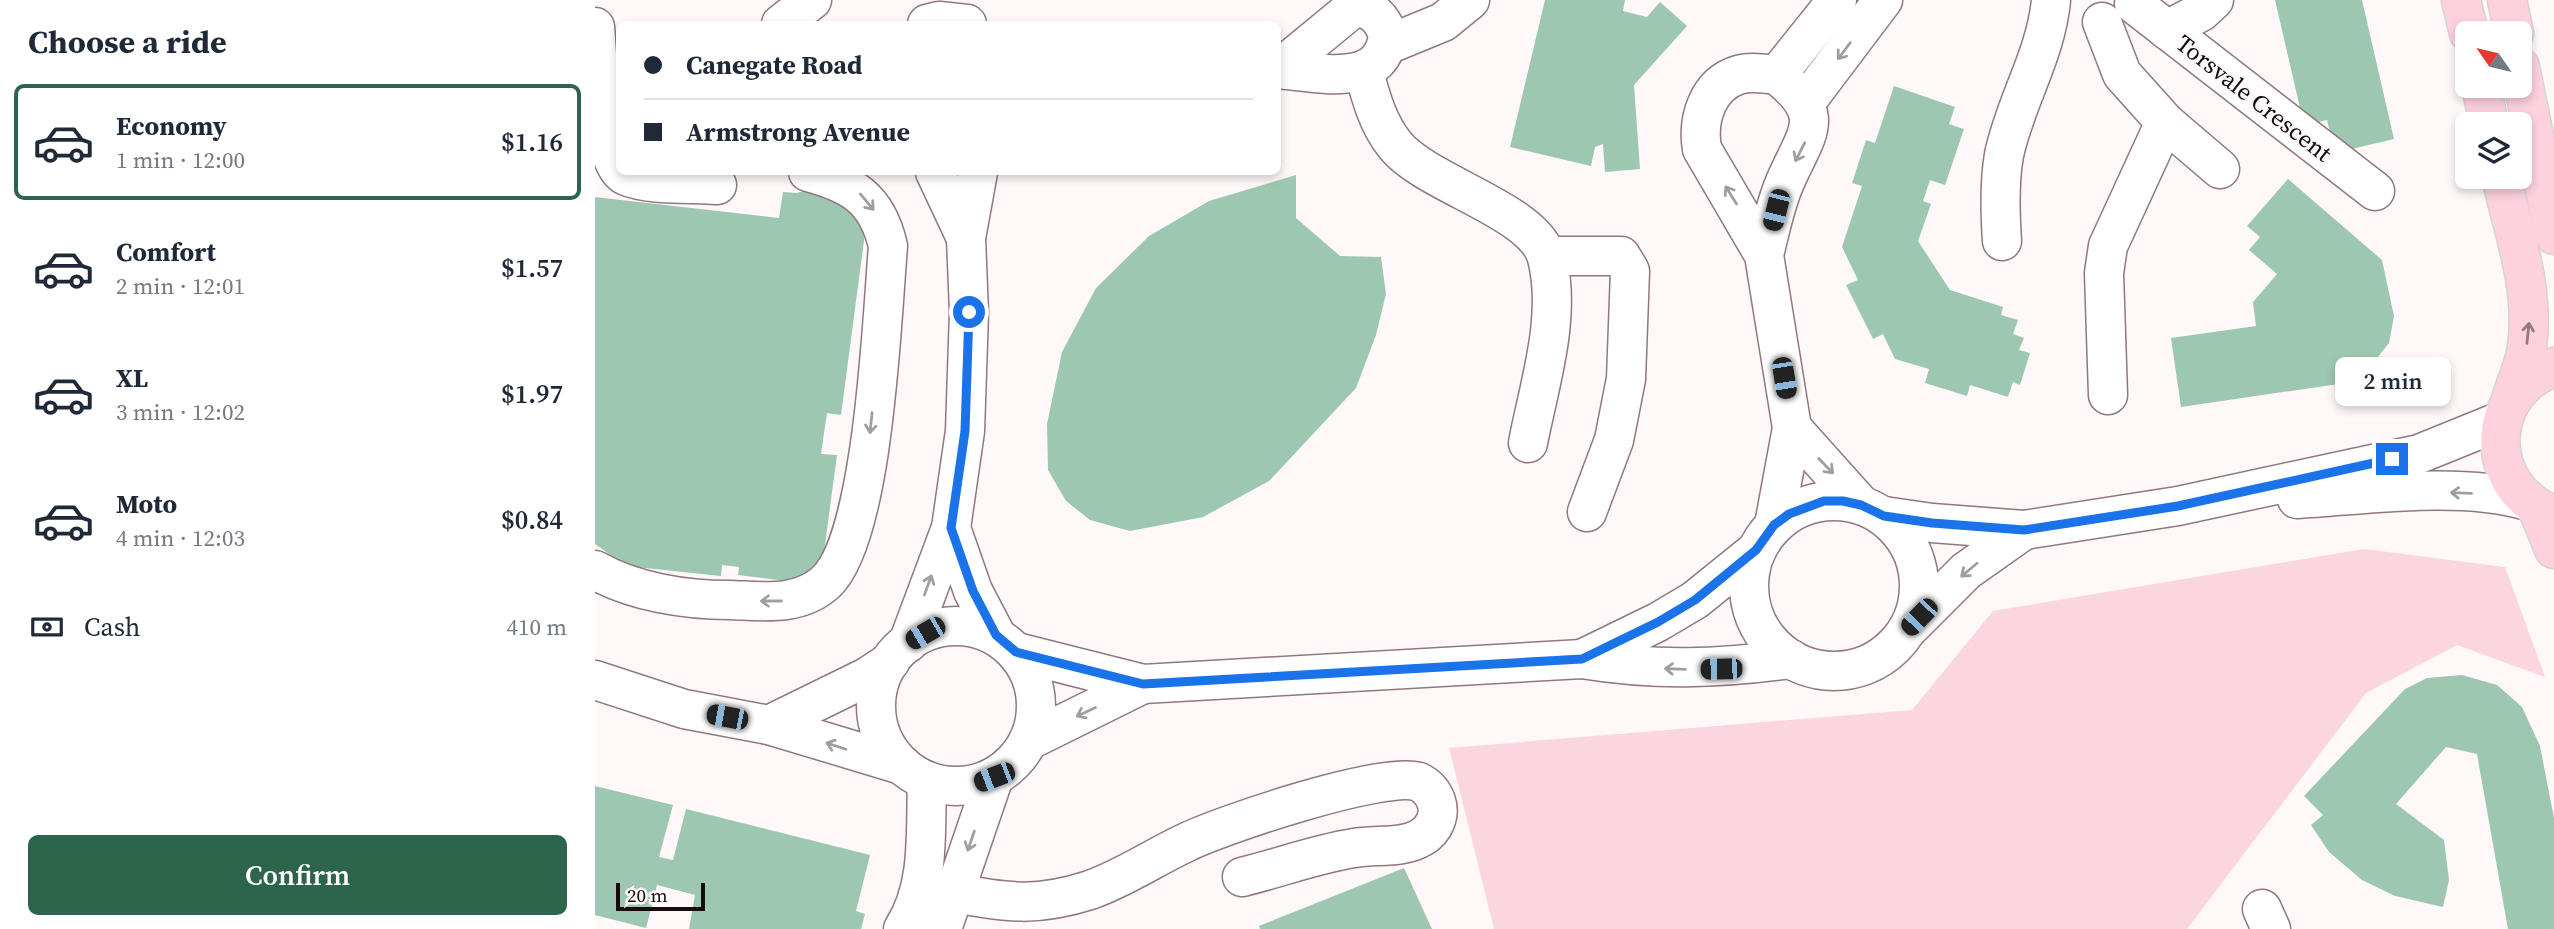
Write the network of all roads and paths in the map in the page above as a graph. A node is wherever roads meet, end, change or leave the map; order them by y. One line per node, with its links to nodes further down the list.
1 (812, 0): 11 (street)
2 (923, 0): 12 (street)
3 (1470, 0): 15 (street)
4 (1837, 0): 20 (street)
5 (1883, 0): 22 (street, one-way to 22)
6 (2214, 0): 17 (street)
7 (2461, 0): 13 (main road)
8 (2507, 0): 14 (main road)
9 (2124, 8): 10 (street); 17 (street, Torsvale Crescent); 24 (street)
10 (2050, 9): 36 (street)
11 (785, 21)
12 (917, 21)
13 (2466, 21)
14 (2511, 21)
15 (1365, 24): 18 (street); 19 (street); 38 (street)
16 (595, 27): 23 (street)
17 (2167, 30): 33 (street, Torsvale Crescent)
18 (1281, 67)
19 (1281, 69)
20 (1777, 75): 22 (street); 37 (street, one-way to 20)
21 (2526, 98): 34 (main road)
22 (1806, 102): 37 (street, one-way to 37)
23 (606, 106): 25 (street)
24 (2165, 121): 26 (street); 40 (street)
25 (616, 167)
26 (2220, 169)
27 (625, 175): 31 (street)
28 (819, 175): 52 (street, one-way to 52)
29 (936, 175): 35 (street)
30 (977, 175): 35 (street)
31 (717, 185)
32 (2504, 189): 41 (main road, one-way to 32)
33 (2375, 191)
34 (2554, 235)
35 (966, 238): 48 (street)
36 (2002, 241)
37 (1765, 255): 42 (street)
38 (1547, 256): 43 (street); 47 (street)
39 (2554, 367): 41 (main road)
40 (2108, 395)
41 (2507, 409): 44 (street); 45 (main road)
42 (1792, 428): 46 (street, one-way to 46); 50 (street)
43 (1528, 443)
44 (2178, 506): 45 (street, one-way to 44); 49 (street)
45 (2540, 508): 51 (main road)
46 (1872, 511): 49 (street); 50 (street); 53 (street)
47 (1587, 512)
48 (951, 528): 54 (street); 55 (street, one-way to 48)
49 (2024, 530): 53 (street, one-way to 53)
50 (1765, 538): 56 (street); 57 (street)
51 (2554, 549)
52 (595, 570)
53 (1904, 633): 57 (street)
54 (1006, 643): 55 (street); 59 (street); 61 (street)
55 (899, 653): 60 (street); 62 (street)
56 (1582, 659): 57 (street, one-way to 56); 59 (street)
57 (1791, 659)
58 (595, 680): 60 (street)
59 (1143, 684): 61 (street, one-way to 61)
60 (769, 725): 62 (street, one-way to 60)
61 (1028, 741): 63 (street)
62 (914, 773): 63 (street); 66 (street)
63 (994, 777): 65 (street, one-way to 65)
64 (1241, 877): 65 (street)
65 (955, 894): 67 (street)
66 (903, 929)
67 (942, 929)

